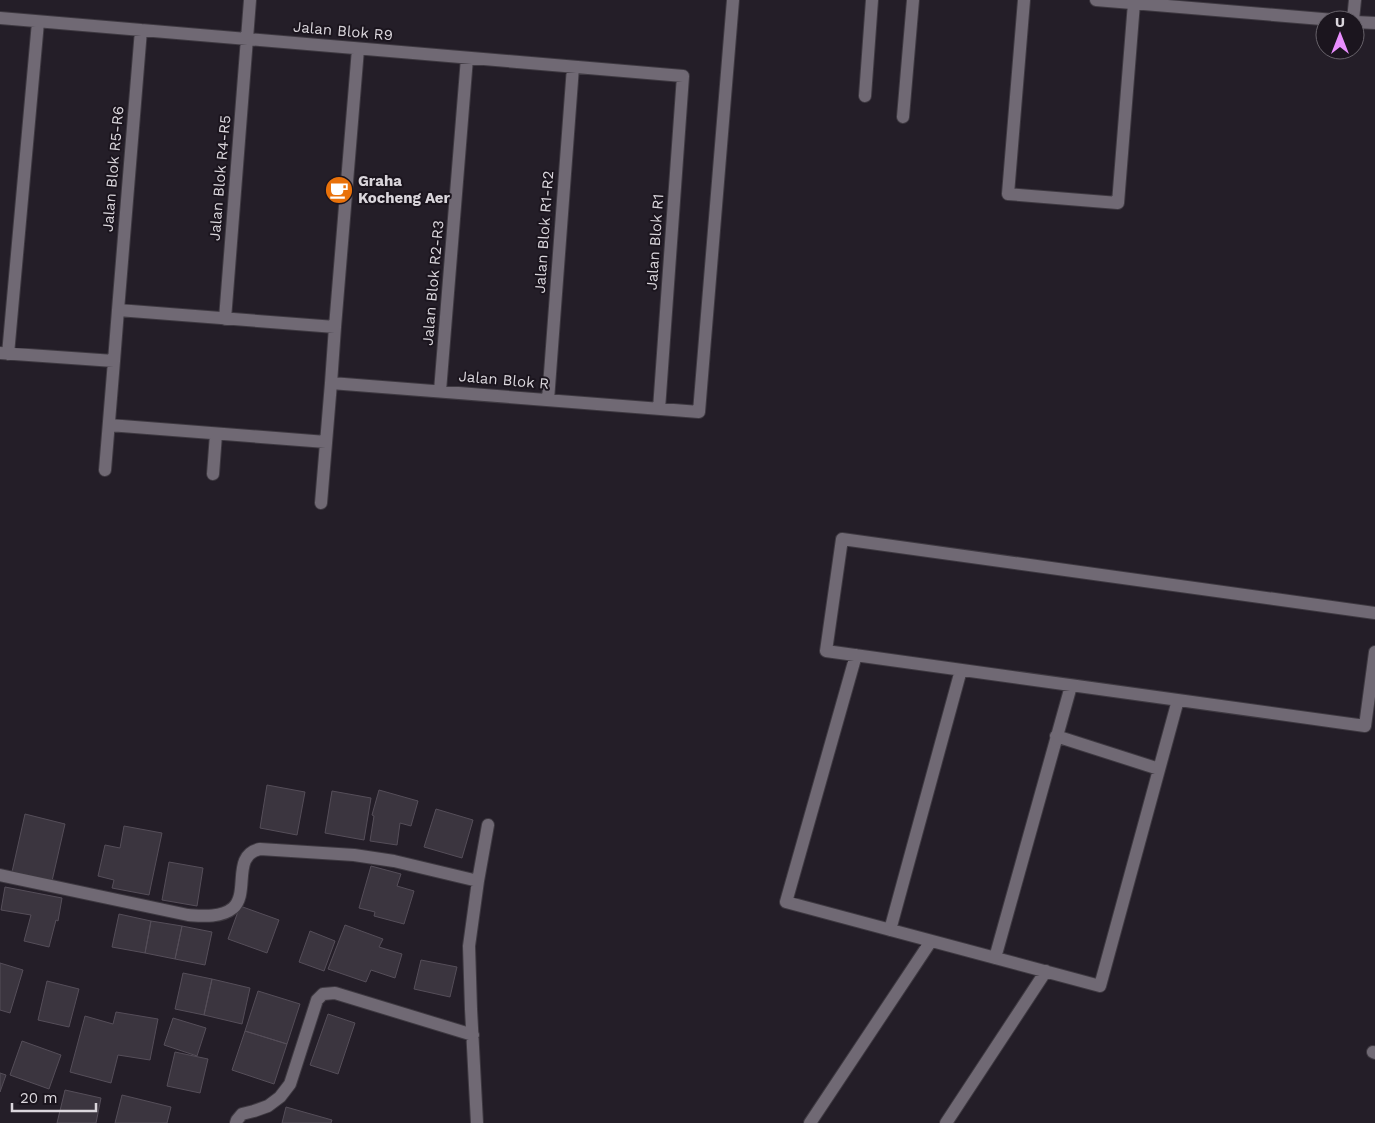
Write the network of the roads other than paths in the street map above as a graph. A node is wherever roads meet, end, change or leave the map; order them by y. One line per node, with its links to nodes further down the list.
1 (250, 0): 12 (street, Jalan Blok R4-R5)
2 (732, 0): 27 (street, Jalan Blok R)
3 (872, 0): 17 (street)
4 (912, 0): 18 (street)
5 (1024, 0): 7 (street)
6 (1096, 0): 7 (street)
7 (1134, 3): 9 (street)
8 (0, 18): 10 (street, Jalan Blok R9)
9 (1315, 18)
10 (38, 22): 11 (street, Jalan Blok R9); 22 (street)
11 (141, 30): 12 (street, Jalan Blok R9); 19 (street, Jalan Blok R5-R6)
12 (247, 39): 13 (street, Jalan Blok R9); 20 (street, Jalan Blok R4-R5)
13 (358, 49): 14 (street, Jalan Blok R9); 21 (street)
14 (467, 58): 15 (street, Jalan Blok R9); 25 (street, Jalan Blok R2-R3)
15 (573, 67): 16 (street, Jalan Blok R9); 26 (street, Jalan Blok R1-R2)
16 (682, 76): 27 (street, Jalan Blok R1)
17 (864, 96)
18 (903, 117)
19 (118, 310): 20 (street); 23 (street)
20 (225, 318): 21 (street)
21 (335, 327): 24 (street)
22 (4, 354): 23 (street)
23 (114, 361): 28 (street)
24 (331, 382): 25 (street, Jalan Blok R); 30 (street)
25 (440, 391): 26 (street, Jalan Blok R)
26 (548, 400): 27 (street, Jalan Blok R)
27 (659, 409)
28 (109, 425): 29 (street); 31 (street)
29 (216, 434): 30 (street); 32 (street)
30 (326, 442): 33 (street)
31 (105, 470)
32 (213, 474)
33 (321, 503)
34 (1375, 613): 36 (street)
35 (1375, 652): 39 (street)
36 (856, 655): 37 (street); 45 (street)
37 (961, 670): 38 (street); 45 (street)
38 (1071, 686): 39 (street); 40 (street)
39 (1178, 700): 41 (street)
40 (1056, 736): 41 (street); 47 (street)
41 (1159, 769): 48 (street)
42 (488, 825): 44 (street)
43 (0, 875): 44 (street)
44 (478, 881): 49 (street)
45 (890, 930): 46 (street)
46 (931, 941): 47 (street); 52 (street)
47 (994, 958): 48 (street)
48 (1046, 971): 53 (street)
49 (473, 1035): 50 (street); 51 (street)
50 (236, 1123)
51 (477, 1123)
52 (810, 1123)
53 (946, 1123)

